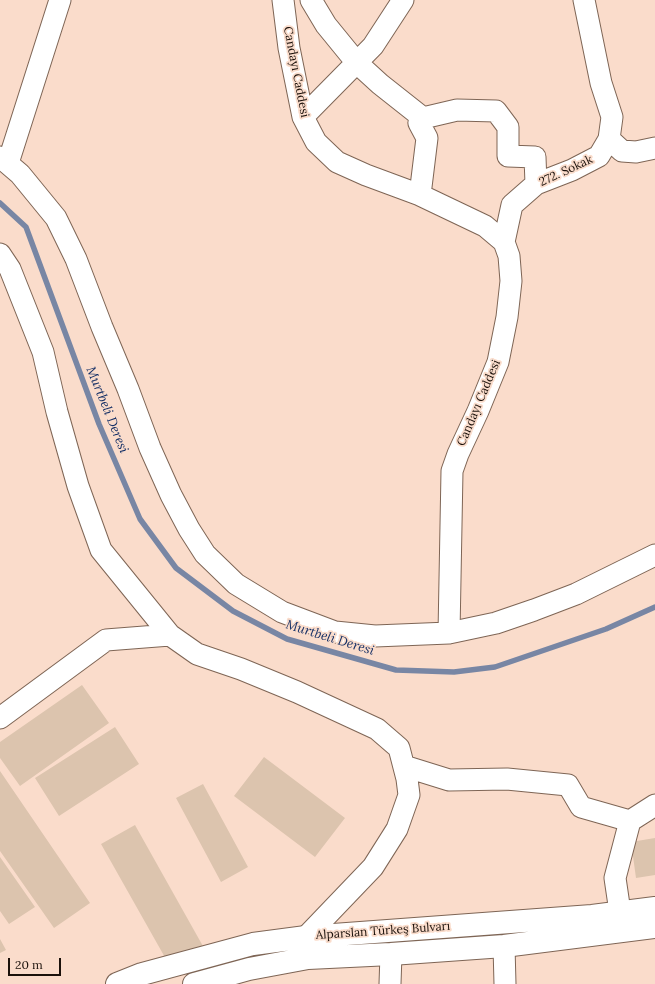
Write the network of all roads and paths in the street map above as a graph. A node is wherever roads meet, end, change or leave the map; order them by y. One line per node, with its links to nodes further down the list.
1 (60, 0): 11 (street)
2 (283, 0): 7 (street, Candayı Caddesi)
3 (311, 0): 6 (street)
4 (403, 0): 6 (street)
5 (584, 0): 9 (street, 272. Sokak)
6 (357, 63): 7 (street); 8 (street)
7 (303, 118): 13 (street, Candayı Caddesi)
8 (423, 118): 12 (street); 13 (street)
9 (609, 139): 10 (street); 12 (street, 272. Sokak)
10 (655, 148)
11 (4, 160): 17 (street)
12 (536, 184): 14 (street, 272. Sokak)
13 (420, 195): 14 (street, Candayı Caddesi)
14 (504, 242): 17 (street, Candayı Caddesi)
15 (0, 254): 18 (street)
16 (655, 555): 17 (street)
17 (449, 633)
18 (170, 635): 19 (street); 20 (street)
19 (0, 718)
20 (404, 766): 22 (street); 26 (street)
21 (655, 805): 22 (street)
22 (630, 821): 24 (street)
23 (655, 908): 24 (main road, Alparslan Türkeş Bulvarı)
24 (620, 912): 26 (main road, Alparslan Türkeş Bulvarı)
25 (655, 927): 27 (main road, Alparslan Türkeş Bulvarı)
26 (306, 937): 29 (main road, Alparslan Türkeş Bulvarı)
27 (504, 946): 28 (main road, Alparslan Türkeş Bulvarı); 32 (street)
28 (391, 954): 30 (main road, Alparslan Türkeş Bulvarı); 31 (street)
29 (117, 984)
30 (194, 984)
31 (390, 984)
32 (505, 984)

